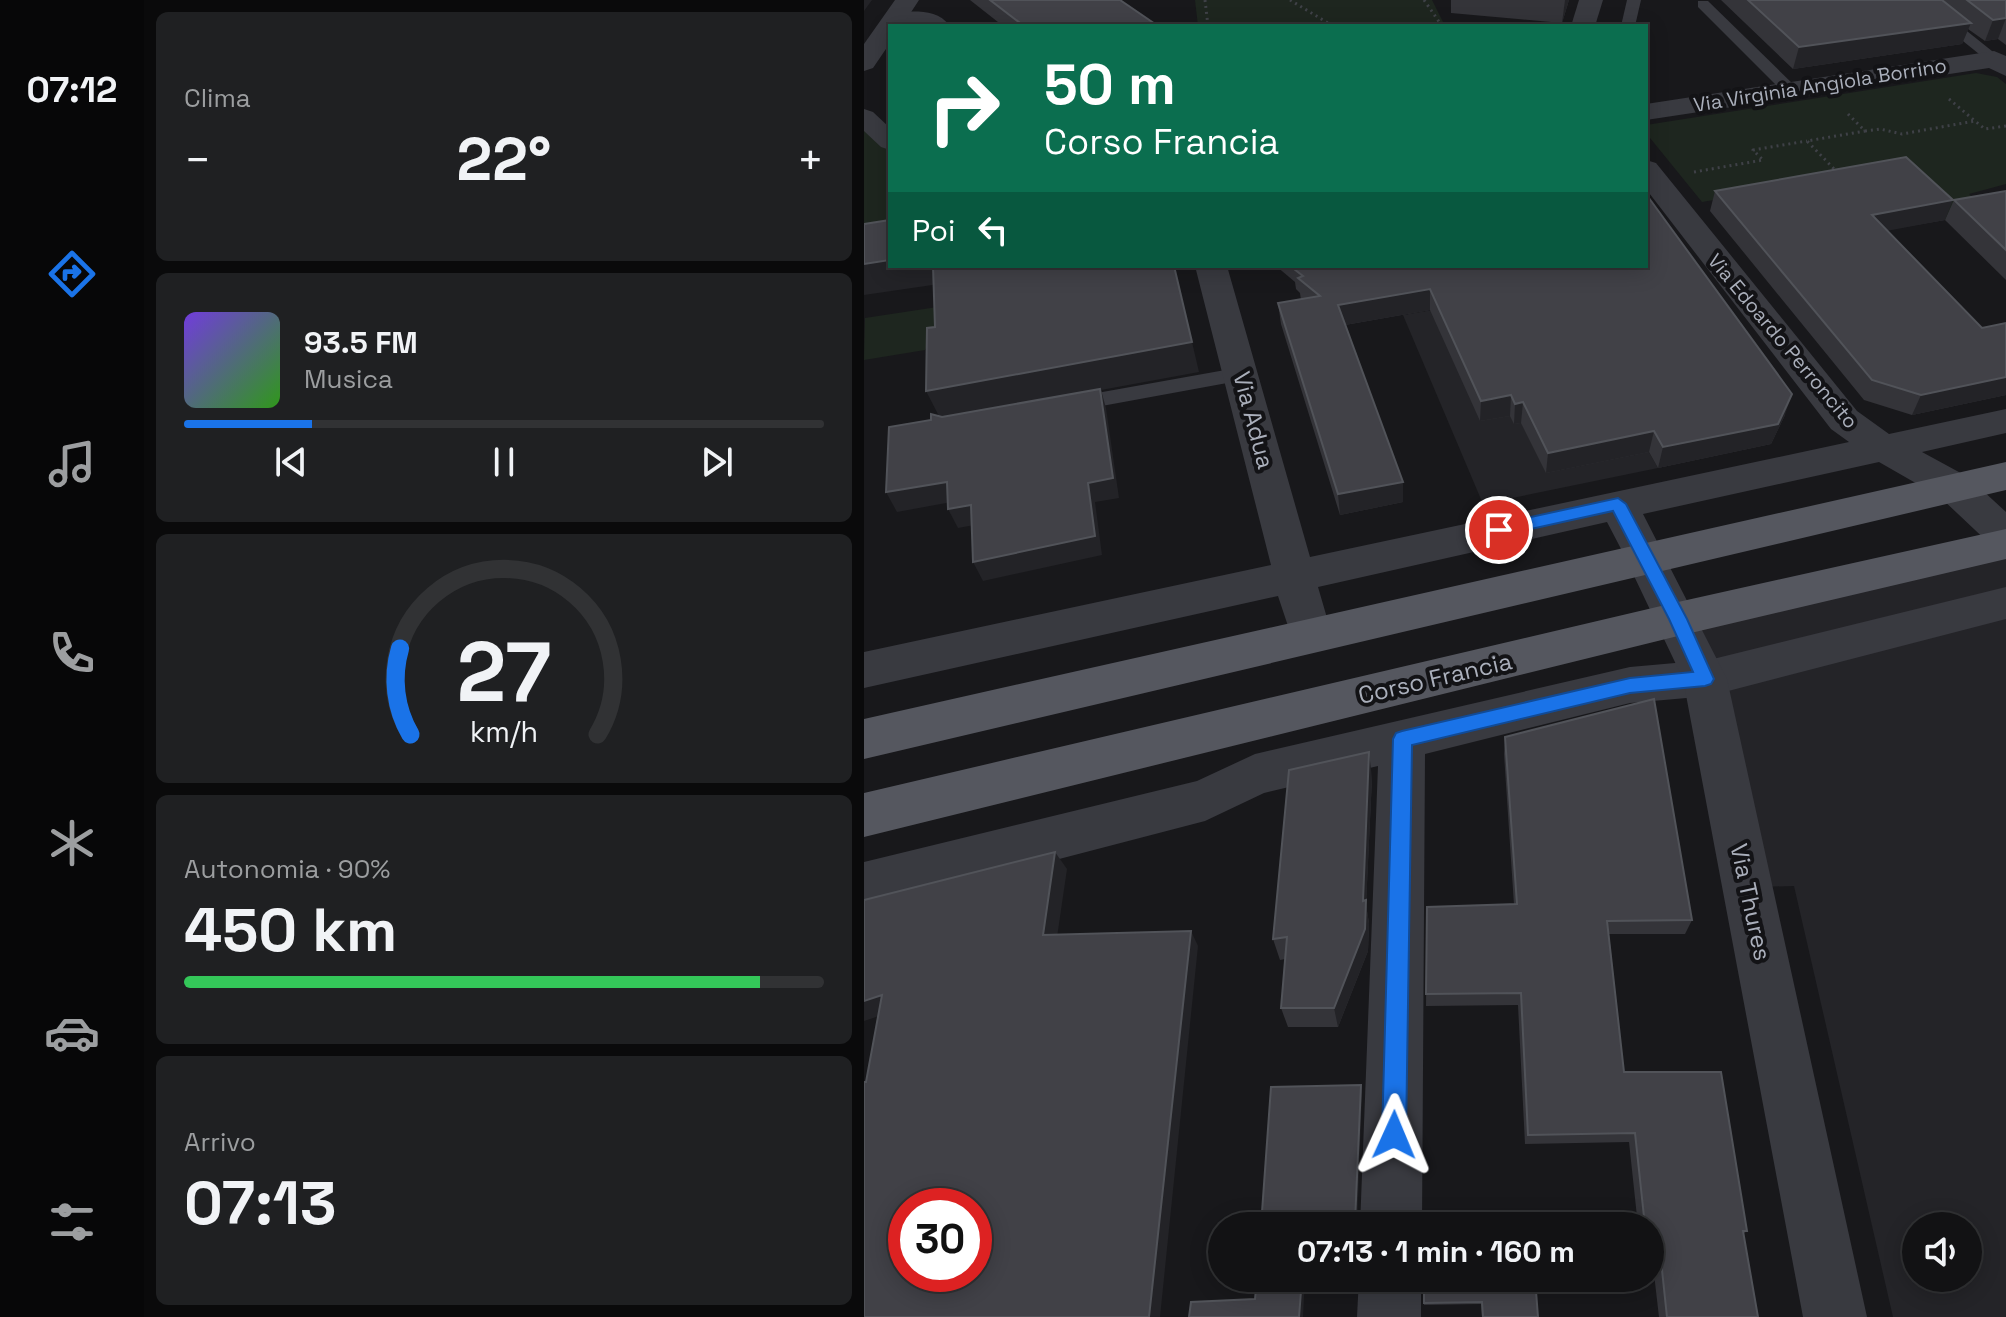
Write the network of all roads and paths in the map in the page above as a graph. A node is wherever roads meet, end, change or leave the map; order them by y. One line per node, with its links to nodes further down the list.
1 (1205, 0): 10 (path)
2 (1289, 0): 11 (path)
3 (1424, 0): 12 (path)
4 (1591, 0): 13 (street)
5 (1634, 0): 14 (lane)
6 (1919, 0): 17 (lane)
7 (1703, 4): 19 (lane)
8 (901, 10): 9 (street)
9 (936, 24)
10 (1208, 24)
11 (1330, 24)
12 (1441, 24)
13 (1584, 24)
14 (1628, 24)
15 (888, 29): 16 (street)
16 (864, 63)
17 (2000, 63): 18 (street, Via Virginia Angiola Borrino)
18 (1818, 86): 19 (street, Via Virginia Angiola Borrino); 23 (path)
19 (1790, 90): 21 (street, Via Virginia Angiola Borrino)
20 (868, 106): 24 (street)
21 (1648, 112)
22 (2006, 126): 23 (path)
23 (1865, 131): 25 (path)
24 (888, 139)
25 (1807, 141): 26 (path); 27 (path)
26 (1650, 173): 32 (street, Via Edoardo Perroncito)
27 (1823, 175)
28 (1212, 268): 29 (street, Via Adua)
29 (1242, 374): 30 (lane); 37 (street, Via Adua)
30 (1043, 410)
31 (2006, 421): 32 (street)
32 (1880, 446): 34 (street); 35 (street, Via Edoardo Perroncito)
33 (2006, 476): 35 (main road, Corso Francia)
34 (1618, 504): 36 (street, Via Thures); 37 (street)
35 (1987, 520): 36 (main road, Corso Francia); 39 (main road, Corso Francia)
36 (1645, 557): 39 (street, Via Thures); 40 (main road, Corso Francia)
37 (1295, 575): 40 (street, Via Adua); 41 (street)
38 (2006, 603): 42 (street)
39 (1678, 619): 42 (street, Via Thures); 45 (main road, Corso Francia)
40 (1310, 635): 43 (main road, Corso Francia)
41 (864, 670)
42 (1705, 679): 44 (street); 50 (street, Via Thures)
43 (864, 739)
44 (1402, 739): 46 (street); 47 (street)
45 (864, 815)
46 (864, 886)
47 (1391, 1212)
48 (1390, 1292): 49 (street)
49 (1389, 1317)
50 (1835, 1317)

